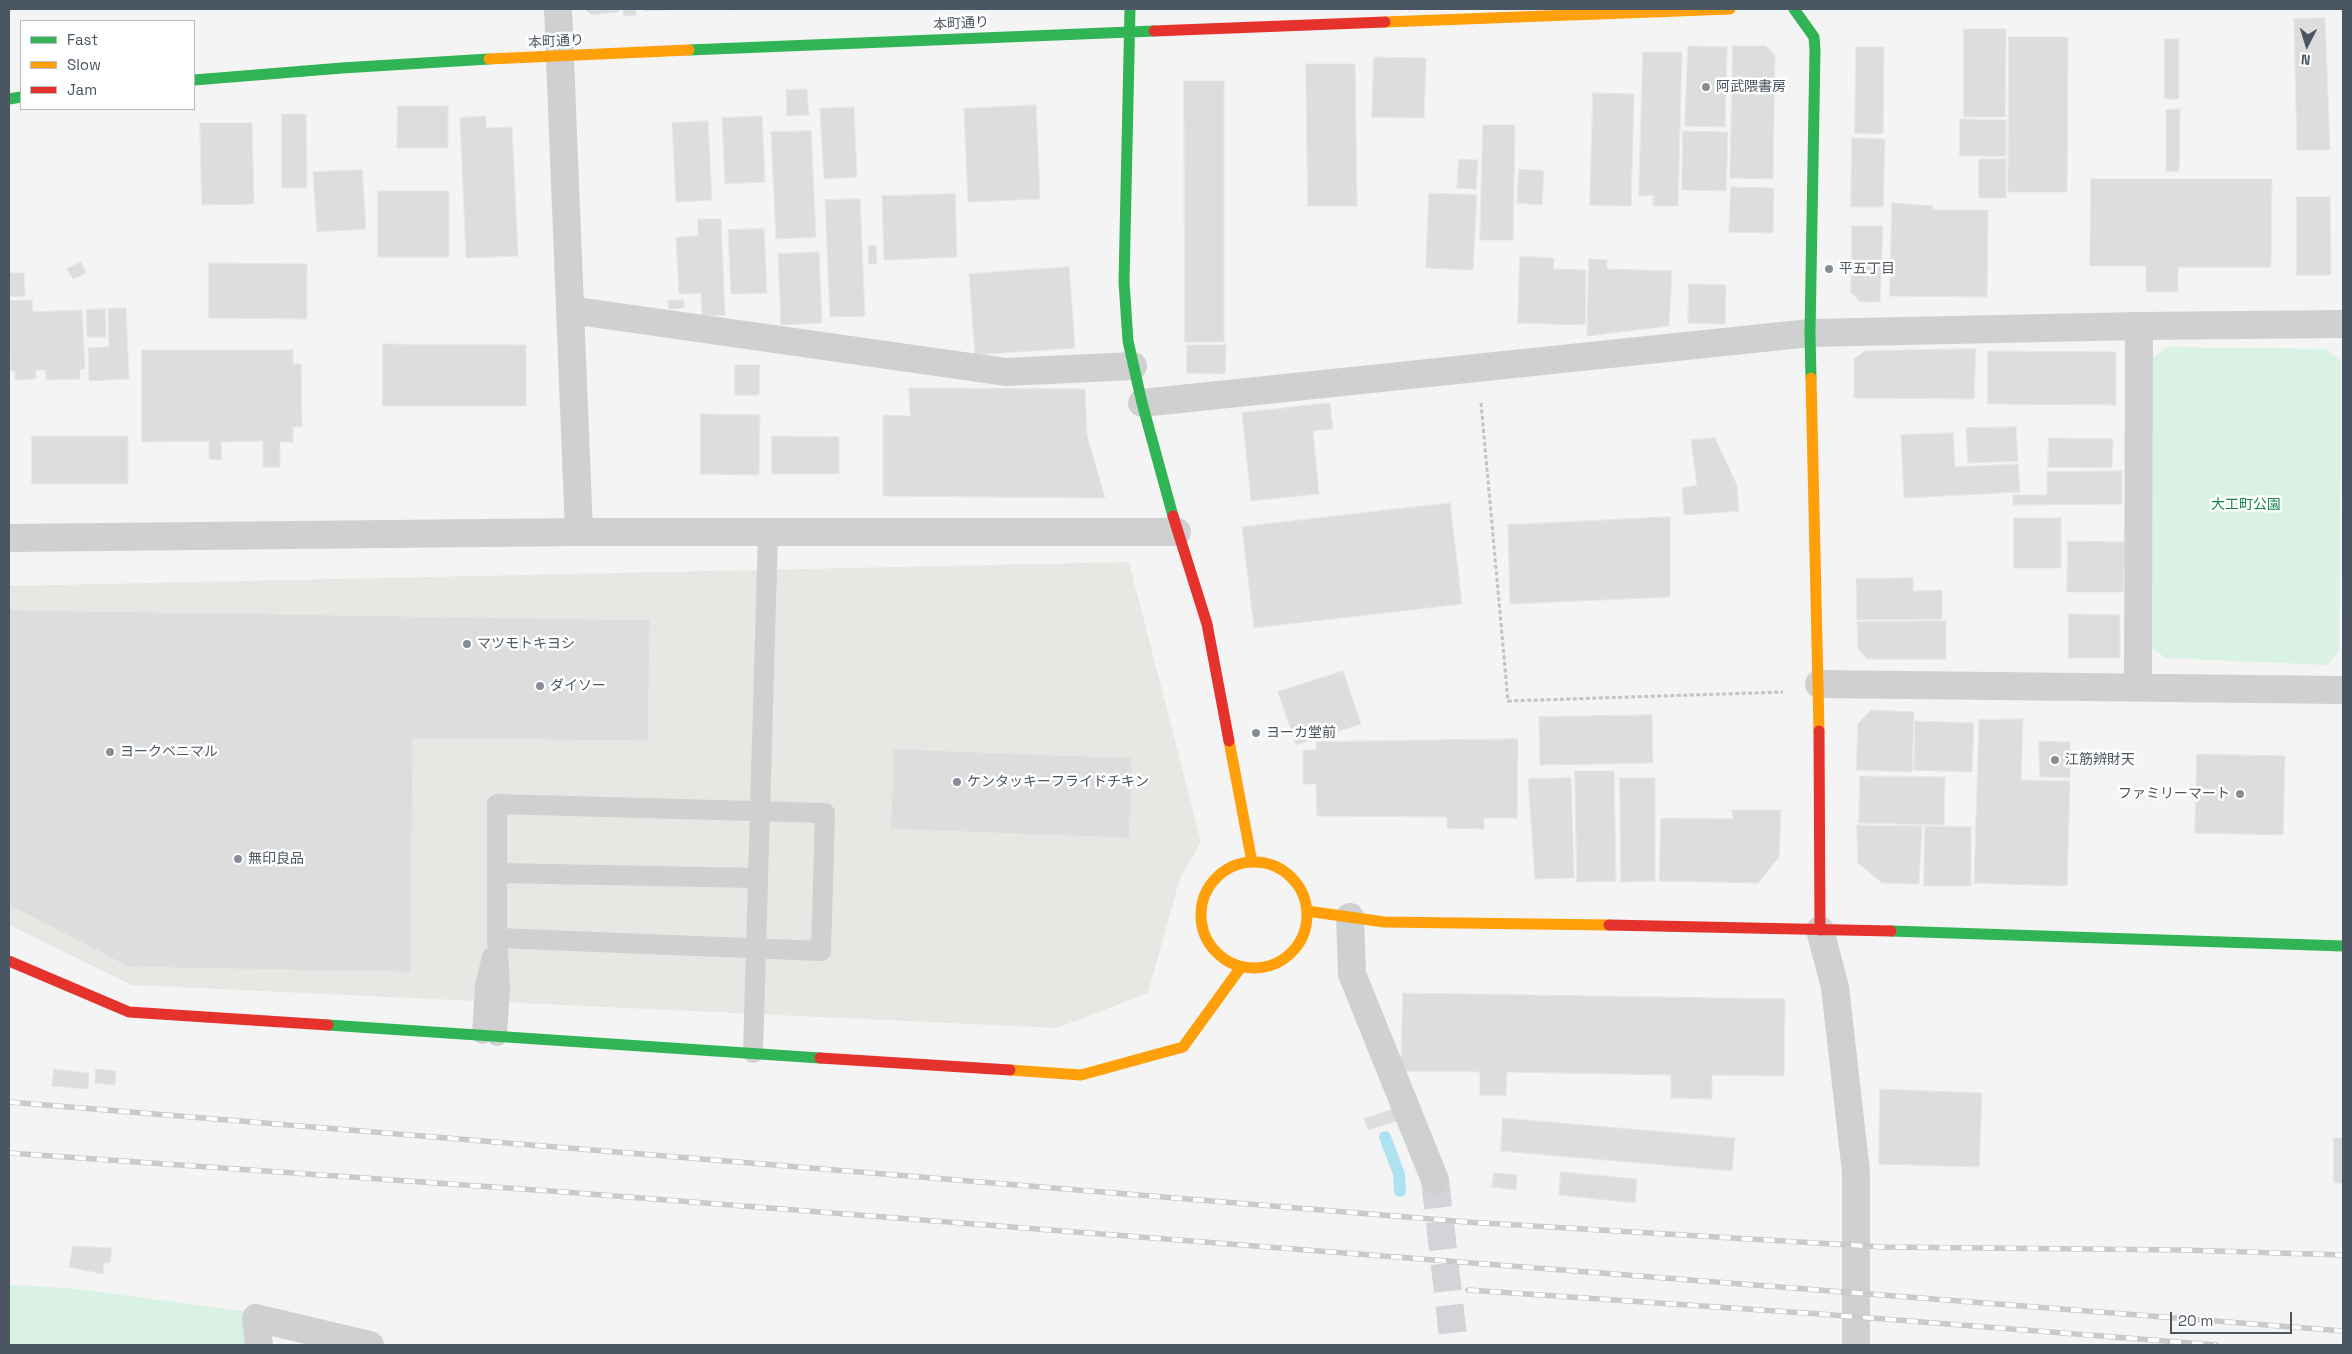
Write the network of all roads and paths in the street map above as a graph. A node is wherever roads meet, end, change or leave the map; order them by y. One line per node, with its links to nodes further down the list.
1 (558, 9): 6 (street)
2 (1130, 9): 5 (street)
3 (1730, 9): 5 (street, 本町通り)
4 (1794, 9): 11 (street)
5 (1130, 31): 6 (street, 本町通り); 12 (street)
6 (560, 56): 7 (street, 本町通り); 8 (street)
7 (195, 80)
8 (570, 310): 12 (street); 15 (street)
9 (2343, 324): 10 (street)
10 (2139, 326): 11 (street); 20 (street)
11 (1810, 333): 13 (street); 19 (street)
12 (1133, 366): 14 (street)
13 (1477, 368): 14 (street); 19 (path)
14 (1142, 403): 16 (street)
15 (579, 532): 17 (street); 18 (street)
16 (1177, 532): 17 (street); 23 (street)
17 (768, 533): 22 (lane)
18 (9, 538)
19 (1819, 684): 20 (street); 28 (street)
20 (2138, 686): 21 (street)
21 (2343, 690)
22 (760, 811): 24 (lane); 25 (lane); 31 (lane)
23 (1252, 862): 26 (street); 33 (street)
24 (497, 873): 25 (lane); 29 (lane)
25 (758, 878): 31 (lane)
26 (1306, 911): 27 (street); 33 (street)
27 (1350, 917): 28 (street); 36 (street)
28 (1820, 930): 30 (street); 39 (street)
29 (497, 938): 31 (lane); 34 (lane)
30 (2343, 946)
31 (756, 950): 35 (lane)
32 (9, 961): 34 (street)
33 (1241, 968): 35 (street)
34 (490, 1036): 35 (street)
35 (753, 1054)
36 (1435, 1180)
37 (258, 1345): 38 (street)
38 (370, 1345)
39 (1856, 1345)

